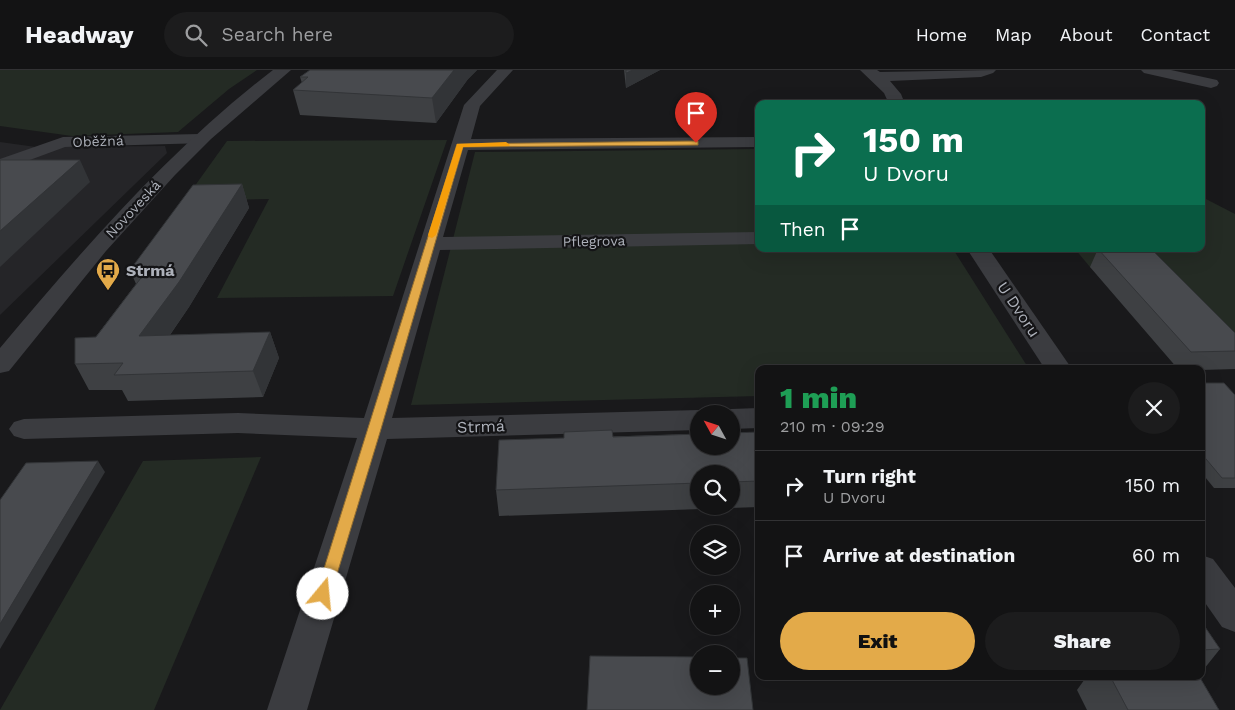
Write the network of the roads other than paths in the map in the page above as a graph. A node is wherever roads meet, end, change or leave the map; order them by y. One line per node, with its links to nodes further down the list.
1 (283, 70): 8 (street, Novoveská)
2 (505, 70): 10 (street)
3 (988, 70): 5 (street)
4 (1150, 70): 6 (street)
5 (873, 74): 7 (street)
6 (1211, 83)
7 (896, 100)
8 (200, 139): 11 (street, Oběžná); 15 (street, Novoveská)
9 (755, 142): 10 (street)
10 (460, 145): 13 (street)
11 (0, 165)
12 (755, 238): 13 (street, Pflegrova)
13 (429, 244): 21 (street)
14 (980, 252): 16 (street, U Dvoru)
15 (0, 365)
16 (1056, 365)
17 (755, 418): 18 (street)
18 (740, 419)
19 (690, 420): 21 (street, Strmá)
20 (24, 429): 21 (street, Strmá)
21 (375, 429): 24 (street)
22 (1205, 575): 23 (street)
23 (1235, 616)
24 (287, 710)

